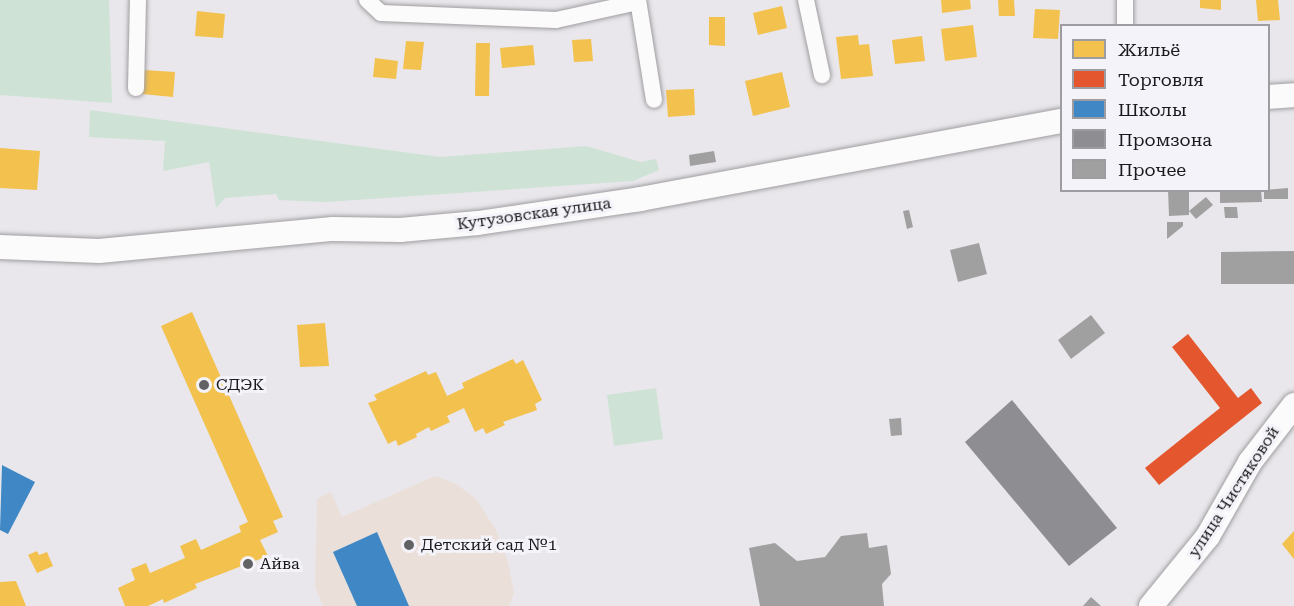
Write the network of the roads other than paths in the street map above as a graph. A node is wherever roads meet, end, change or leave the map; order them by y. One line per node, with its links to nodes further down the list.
1 (138, 0): 8 (street)
2 (367, 0): 5 (street)
3 (806, 0): 7 (street)
4 (1125, 0): 6 (street)
5 (638, 1): 11 (street)
6 (1125, 24)
7 (822, 75)
8 (136, 88)
9 (1294, 95): 10 (street)
10 (1270, 97)
11 (654, 100)
12 (1060, 121): 13 (street, Кутузовская улица)
13 (0, 247)
14 (1294, 405): 15 (street, улица Чистяковой)
15 (1151, 606)

